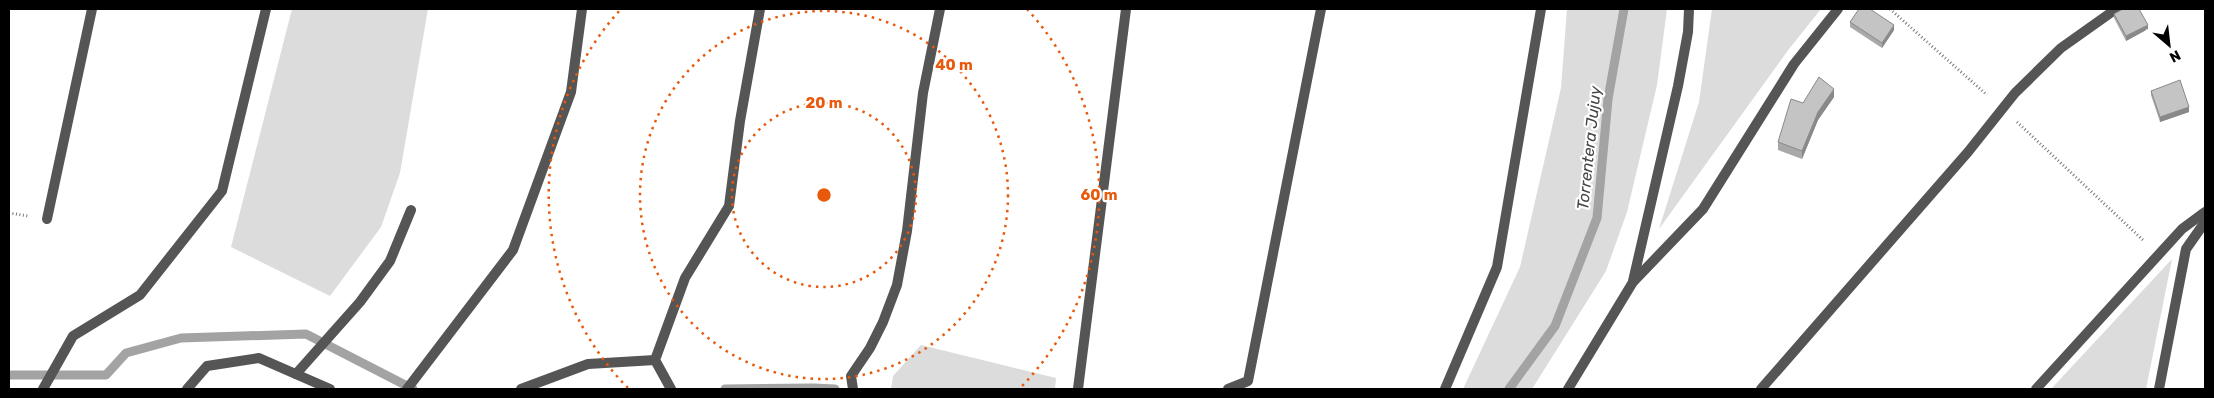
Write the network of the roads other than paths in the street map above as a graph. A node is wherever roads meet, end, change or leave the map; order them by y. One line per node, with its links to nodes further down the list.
1 (92, 9): 14 (street)
2 (266, 9): 19 (street)
3 (582, 9): 22 (street)
4 (760, 9): 17 (street)
5 (940, 9): 25 (street)
6 (1126, 9): 26 (street)
7 (1322, 9): 27 (street)
8 (1541, 9): 28 (street)
9 (1689, 9): 16 (street)
10 (1838, 9): 16 (street)
11 (2116, 9): 30 (street)
12 (411, 210): 18 (street)
13 (2205, 212): 31 (street)
14 (47, 219)
15 (2205, 222): 32 (street)
16 (1633, 282): 29 (street)
17 (655, 360): 23 (street); 24 (street)
18 (296, 374): 20 (street); 21 (street)
19 (43, 389)
20 (187, 389)
21 (330, 389)
22 (407, 389)
23 (521, 389)
24 (671, 389)
25 (853, 389)
26 (1078, 389)
27 (1228, 389)
28 (1445, 389)
29 (1568, 389)
30 (1761, 389)
31 (2036, 389)
32 (2159, 389)

